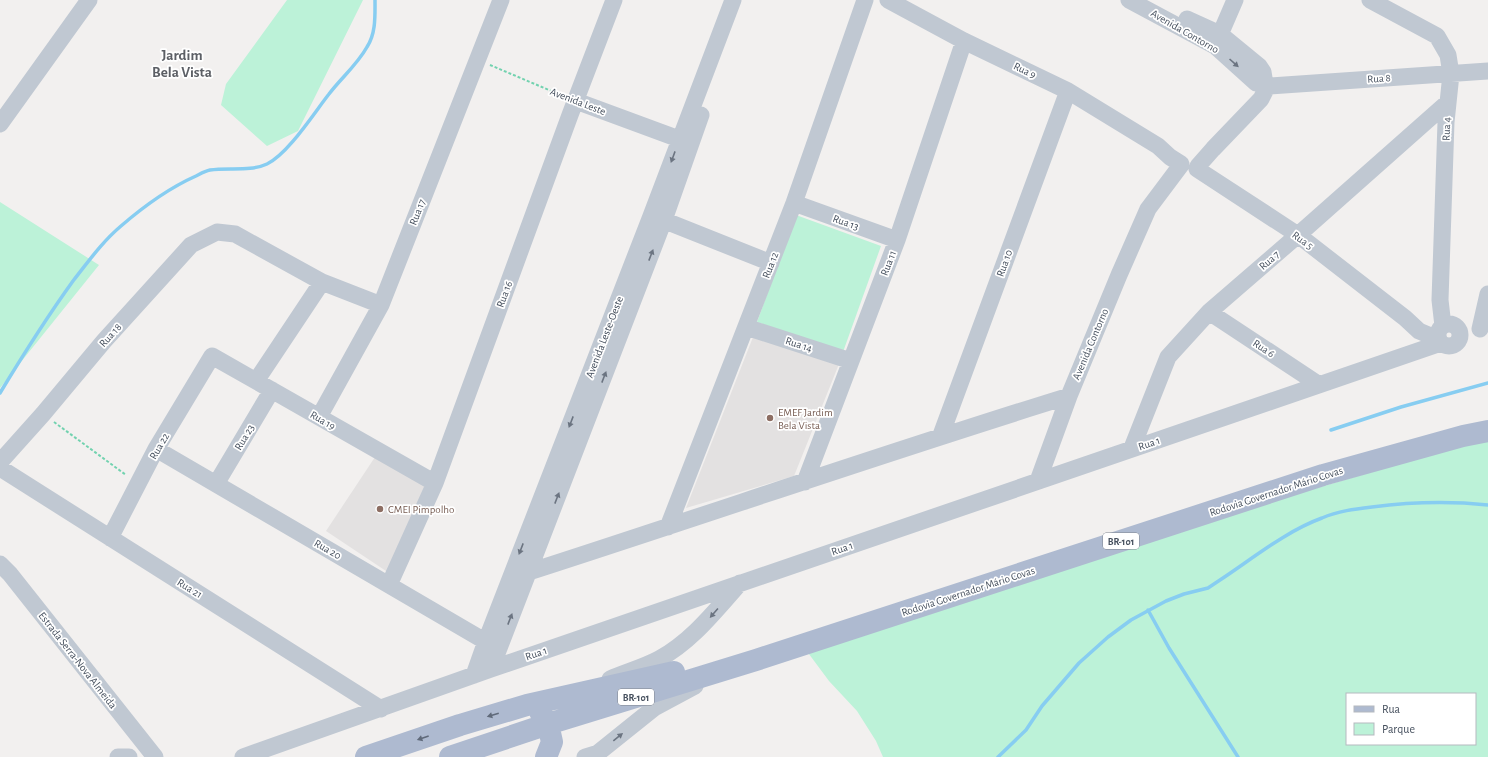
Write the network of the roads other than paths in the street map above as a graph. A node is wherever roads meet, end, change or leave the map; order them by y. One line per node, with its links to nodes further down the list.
1 (89, 0): 20 (street)
2 (500, 0): 30 (street, Rua 17)
3 (614, 0): 18 (street, Rua 16)
4 (733, 0): 21 (street, Avenida Leste-Oeste)
5 (744, 0): 24 (street, Avenida Leste-Oeste)
6 (865, 0): 23 (street, Rua 12)
7 (888, 0): 13 (street, Rua 9)
8 (1129, 0): 12 (street, Avenida Contorno)
9 (1151, 0): 12 (street, Avenida Contorno)
10 (1235, 0): 12 (street)
11 (1370, 0): 15 (street, Rua 4)
12 (1217, 40): 16 (street, Avenida Contorno)
13 (964, 41): 17 (street, Rua 9); 26 (street, Rua 11)
14 (1488, 71): 15 (street, Rua 8)
15 (1452, 74): 16 (street, Rua 8); 19 (street, Rua 4)
16 (1262, 85): 22 (street, Avenida Contorno)
17 (1068, 91): 22 (street, Rua 9); 43 (street, Rua 10)
18 (576, 101): 21 (street, Avenida Leste); 51 (street, Rua 16)
19 (1448, 103): 25 (street, Rua 7); 34 (street, Rua 4)
20 (0, 124)
21 (680, 139): 24 (street, Avenida Leste-Oeste, one-way to 24)
22 (1189, 165): 25 (street, Rua 5); 40 (street, Avenida Contorno)
23 (794, 203): 26 (street, Rua 13); 27 (street, Rua 12)
24 (658, 218): 27 (street); 55 (street, Avenida Leste-Oeste)
25 (1298, 235): 31 (street, Rua 7); 34 (street, Rua 5)
26 (897, 240): 36 (street, Rua 11)
27 (771, 263): 32 (street, Rua 12)
28 (322, 282): 30 (street); 37 (street); 46 (street, Rua 18)
29 (1487, 301): 33 (street)
30 (380, 305): 41 (street, Rua 17)
31 (1209, 312): 38 (street, Rua 6); 44 (street, Rua 7)
32 (746, 327): 36 (street, Rua 14); 52 (street, Rua 12)
33 (1484, 328): 34 (street, Rua 1)
34 (1445, 333): 38 (street, Rua 1)
35 (212, 356): 37 (street, Rua 19); 45 (street, Rua 22)
36 (851, 360): 49 (street, Rua 11)
37 (256, 381): 39 (street, Rua 19)
38 (1318, 384): 44 (street, Rua 1)
39 (272, 390): 41 (street, Rua 19); 50 (street, Rua 23)
40 (1068, 396): 43 (street); 48 (street, Avenida Contorno)
41 (319, 417): 51 (street, Rua 19)
42 (1488, 431): 59 (main road, Rodovia Governador Mário Covas / BR-101)
43 (941, 435): 49 (street)
44 (1132, 448): 48 (street, Rua 1)
45 (156, 449): 50 (street, Rua 20); 53 (street, Rua 22)
46 (0, 462)
47 (0, 468): 53 (street, Rua 21)
48 (1038, 481): 56 (street, Rua 1)
49 (805, 482): 52 (street)
50 (216, 484): 57 (street, Rua 20)
51 (435, 484): 57 (street, Rua 16)
52 (668, 527): 55 (street)
53 (110, 538): 65 (street, Rua 21)
54 (0, 564): 70 (street, Estrada Serra-Nova Almeida)
55 (521, 570): 58 (street, Avenida Leste-Oeste)
56 (740, 583): 60 (street, Rua 1); 63 (street, one-way to 63)
57 (389, 585): 58 (street, Rua 20)
58 (492, 645): 60 (street, Avenida Leste-Oeste); 62 (street, Avenida Leste-Oeste)
59 (756, 660): 61 (main road, Rodovia Governador Mário Covas / BR-101); 63 (main road)
60 (491, 669): 62 (street, Rua 1)
61 (725, 670): 66 (main road, Rodovia Governador Mário Covas / BR-101); 67 (street, one-way to 61)
62 (474, 675): 65 (street, Rua 1)
63 (566, 696): 64 (main road)
64 (527, 705): 66 (main road); 72 (main road, one-way to 72)
65 (381, 709): 71 (street, Rua 1)
66 (548, 724): 73 (main road, Rodovia Governador Mário Covas / BR-101); 74 (main road)
67 (592, 756)
68 (118, 757): 69 (street)
69 (129, 757)
70 (155, 757)
71 (244, 757)
72 (366, 757)
73 (450, 757)
74 (546, 757)

